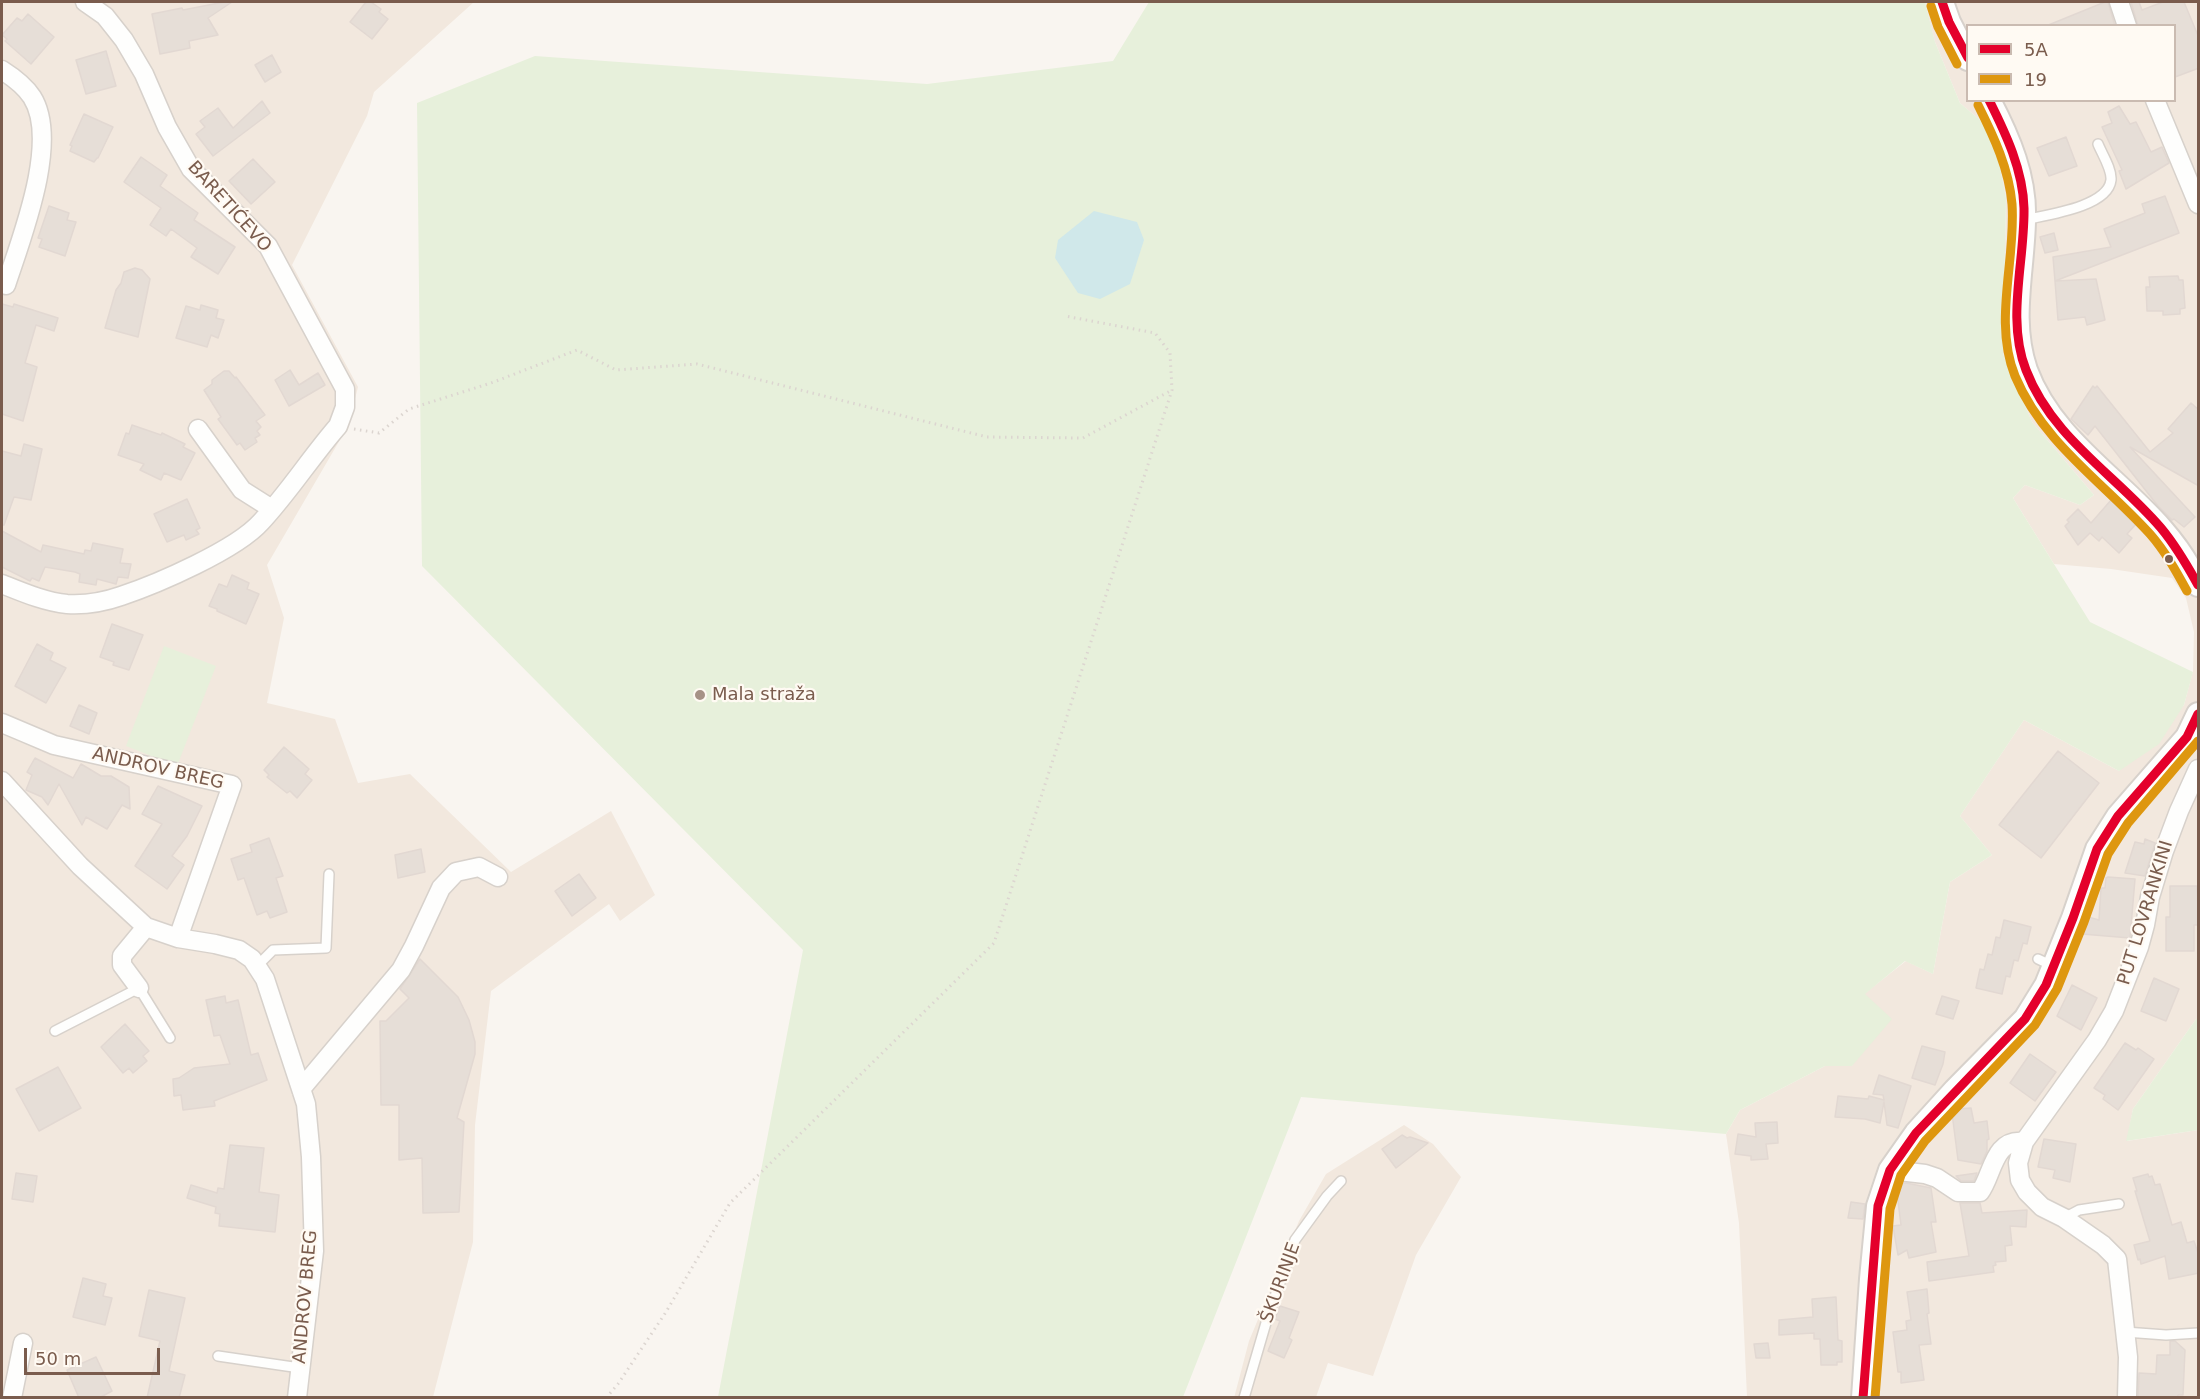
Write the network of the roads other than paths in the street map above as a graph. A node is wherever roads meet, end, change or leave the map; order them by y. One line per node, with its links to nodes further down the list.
1 (85, 2): 14 (street, BARETIĆEVO)
2 (1942, 2): 5 (street)
3 (2119, 2): 4 (street)
4 (2126, 24)
5 (1966, 55)
6 (2, 70): 12 (street)
7 (1990, 102): 11 (street)
8 (2156, 102): 10 (street)
9 (2098, 144): 11 (lane)
10 (2199, 204)
11 (2024, 220): 16 (street)
12 (6, 285)
13 (198, 429): 14 (street)
14 (272, 510): 15 (street, BARETIĆEVO)
15 (2, 584)
16 (2199, 585)
17 (2199, 714): 31 (street)
18 (2, 723): 24 (street, ANDROV BREG)
19 (2199, 769): 30 (street, PUT LOVRANKINI)
20 (2, 781): 23 (street, ANDROV BREG)
21 (329, 874): 25 (lane)
22 (498, 877): 29 (street)
23 (146, 927): 24 (street, ANDROV BREG); 26 (street)
24 (178, 938): 25 (street, ANDROV BREG)
25 (257, 966): 29 (street, ANDROV BREG)
26 (139, 988): 27 (lane); 28 (lane)
27 (55, 1031)
28 (170, 1038)
29 (301, 1089): 39 (street, ANDROV BREG)
30 (2024, 1142): 31 (street); 34 (street, PUT LOVRANKINI)
31 (1890, 1170): 43 (street)
32 (1341, 1182): 42 (lane, ŠKURINJE)
33 (2120, 1204): 34 (lane)
34 (2064, 1218): 35 (street, PUT LOVRANKINI)
35 (2125, 1332): 36 (lane); 44 (street, PUT LOVRANKINI)
36 (2199, 1333)
37 (23, 1343): 40 (street)
38 (218, 1356): 39 (lane)
39 (300, 1368): 41 (street, ANDROV BREG)
40 (12, 1398)
41 (297, 1398)
42 (1244, 1398)
43 (1863, 1398)
44 (2127, 1398)

